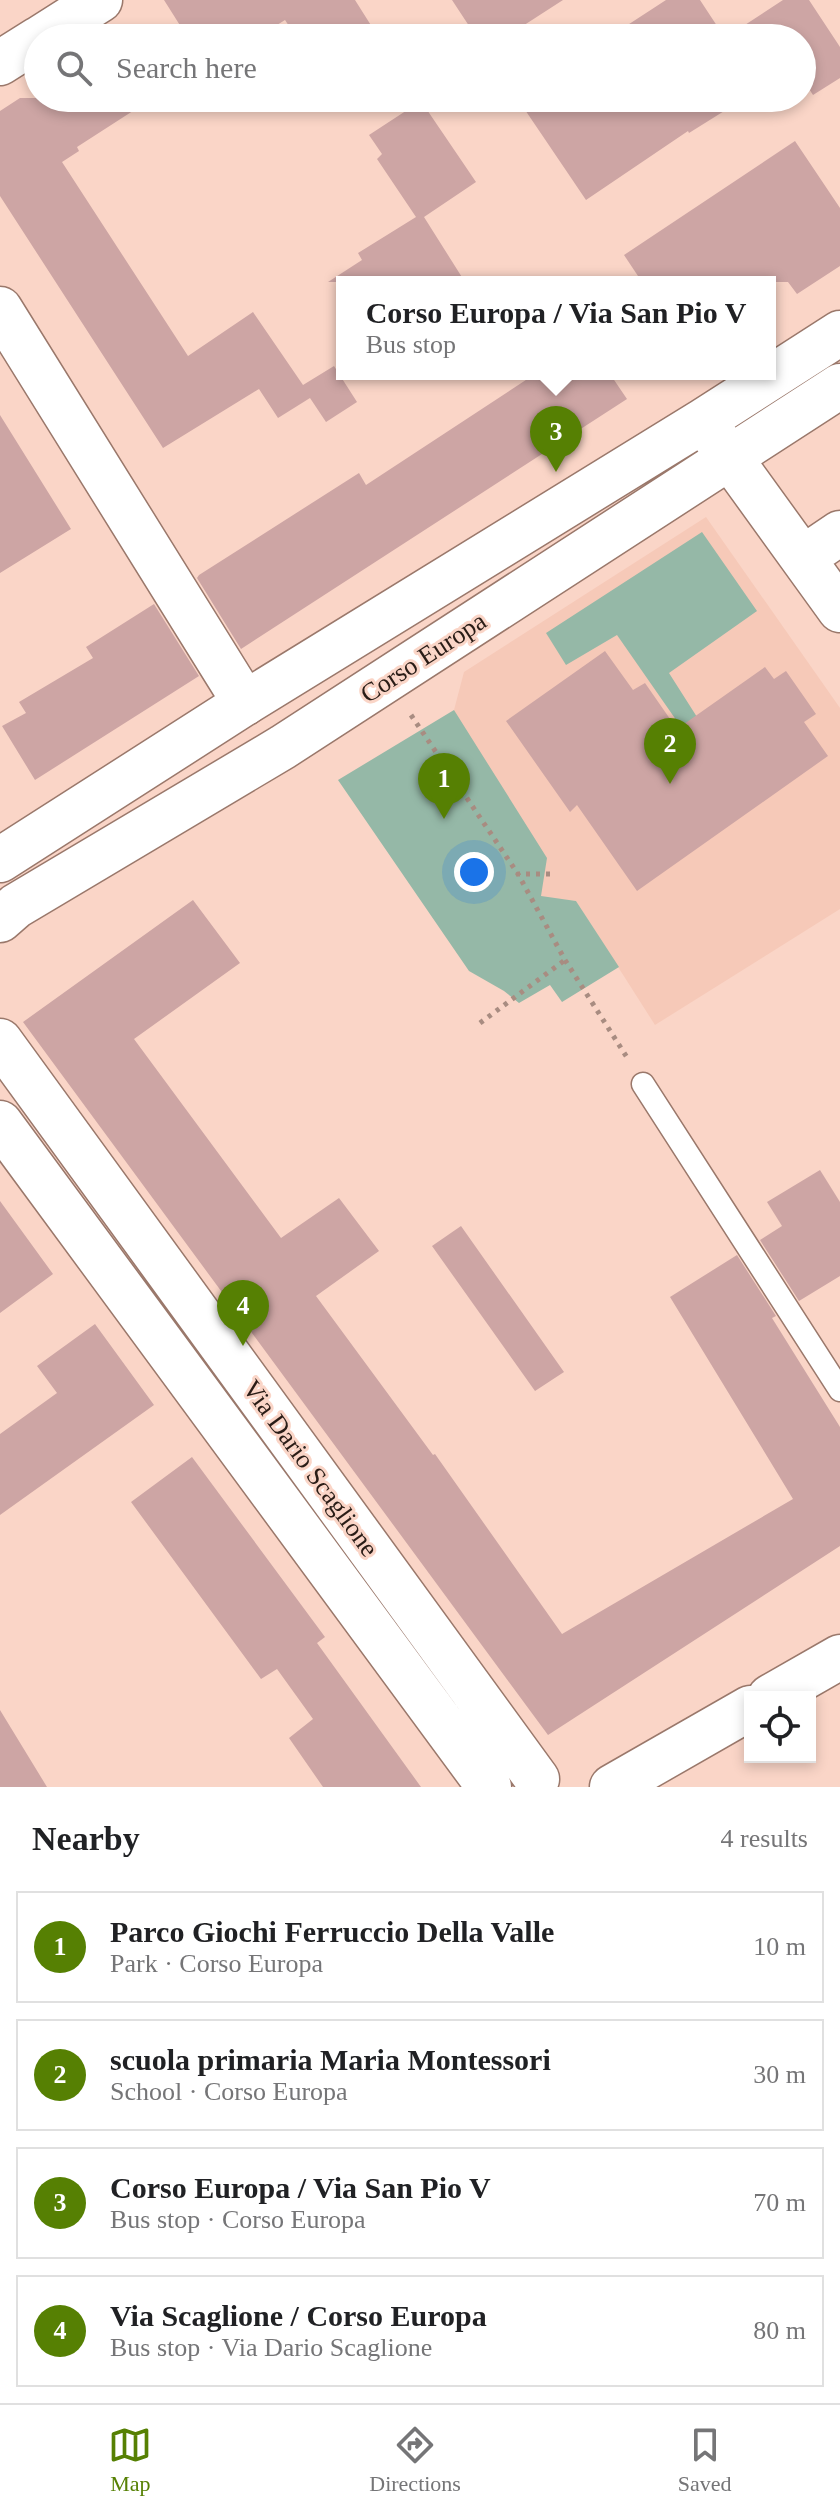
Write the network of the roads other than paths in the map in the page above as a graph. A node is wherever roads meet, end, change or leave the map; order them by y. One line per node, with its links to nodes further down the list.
1 (100, 0): 2 (street)
2 (62, 24)
3 (24, 48): 4 (street)
4 (0, 63)
5 (0, 309): 15 (street)
6 (840, 333): 7 (street, Corso Europa)
7 (776, 374)
8 (767, 380): 10 (street, Corso Europa)
9 (840, 386): 11 (street, Corso Europa)
10 (703, 421): 11 (street); 15 (street, Corso Europa)
11 (730, 459): 13 (street); 17 (street, Corso Europa)
12 (840, 533): 13 (street)
13 (803, 558): 14 (street)
14 (840, 610)
15 (245, 703): 16 (street, Corso Europa)
16 (0, 860)
17 (0, 920)
18 (0, 1041): 25 (street, Via Dario Scaglione)
19 (643, 1084): 21 (lane)
20 (0, 1123): 26 (street, Via Dario Scaglione)
21 (840, 1390)
22 (840, 1657): 23 (street)
23 (780, 1691)
24 (744, 1711): 27 (street)
25 (536, 1784)
26 (489, 1787)
27 (612, 1787)

